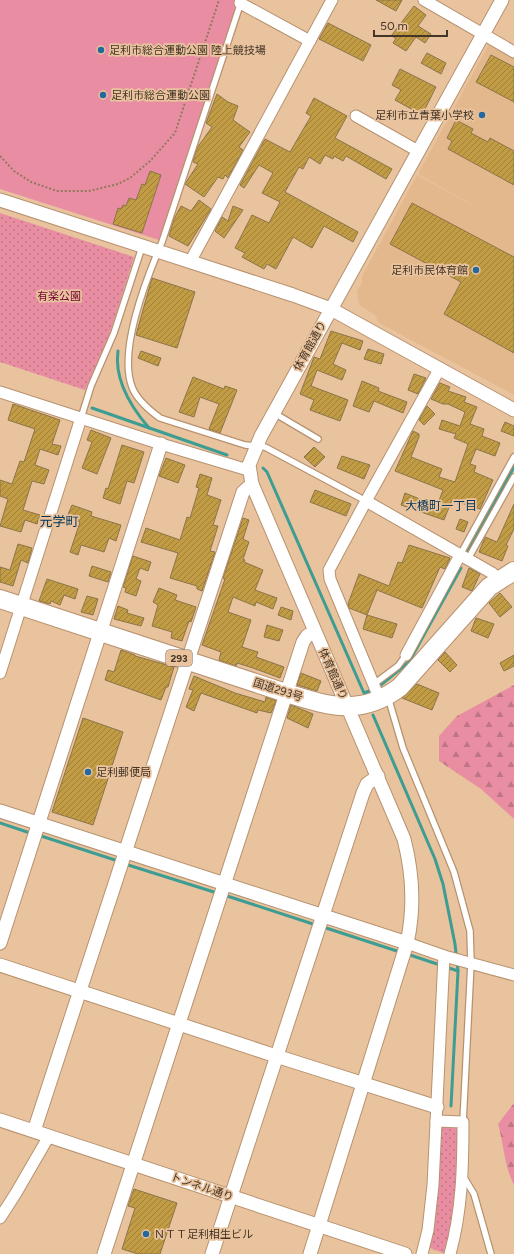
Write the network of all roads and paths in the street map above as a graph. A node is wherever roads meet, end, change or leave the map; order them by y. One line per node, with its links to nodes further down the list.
1 (220, 0): 11 (path)
2 (332, 0): 7 (street)
3 (424, 0): 6 (street)
4 (502, 0): 6 (street, 体育館通り)
5 (241, 1): 7 (street); 14 (lane)
6 (483, 35): 8 (street); 10 (street, 体育館通り)
7 (310, 40): 15 (street)
8 (514, 52)
9 (356, 116): 10 (street)
10 (418, 151): 16 (street, 体育館通り)
11 (0, 156)
12 (0, 200): 13 (street)
13 (142, 246): 14 (street); 21 (lane)
14 (158, 252): 15 (street); 24 (lane)
15 (190, 262): 16 (street)
16 (331, 309): 17 (street); 20 (street, 体育館通り)
17 (440, 368): 19 (street); 29 (street)
18 (0, 392): 21 (street)
19 (514, 410)
20 (274, 413): 22 (lane); 24 (street, 体育館通り)
21 (81, 418): 23 (street); 33 (street)
22 (318, 439)
23 (161, 444): 26 (street); 34 (street)
24 (256, 447): 26 (street, 体育館通り); 29 (lane)
25 (514, 457): 30 (lane)
26 (248, 470): 28 (street, 体育館通り)
27 (514, 477): 30 (lane)
28 (252, 484): 35 (street, 体育館通り); 37 (street)
29 (366, 501): 30 (street); 40 (street)
30 (464, 557): 31 (street); 36 (street)
31 (507, 575): 40 (highway, 国道293号 / 293)
32 (0, 599): 33 (highway, 国道293号 / 293)
33 (22, 606): 34 (highway, 国道293号 / 293); 38 (street)
34 (100, 632): 37 (highway, 国道293号 / 293); 44 (street)
35 (314, 632): 39 (street); 41 (street, 体育館通り)
36 (406, 655): 40 (lane)
37 (187, 660): 39 (highway, 国道293号 / 293); 45 (street)
38 (0, 672)
39 (286, 693): 41 (highway, 国道293号 / 293); 46 (street)
40 (380, 693): 41 (highway, 国道293号 / 293); 51 (lane)
41 (348, 706): 42 (street, 体育館通り)
42 (378, 776): 47 (street); 49 (street, 体育館通り)
43 (0, 812): 44 (street)
44 (38, 824): 45 (street); 48 (street)
45 (125, 852): 46 (street); 54 (street)
46 (224, 885): 47 (street); 55 (street)
47 (322, 916): 49 (street); 56 (street)
48 (0, 943)
49 (407, 943): 50 (street); 57 (street, 体育館通り)
50 (447, 957): 51 (street); 58 (street)
51 (468, 962): 53 (street); 61 (lane)
52 (0, 965): 54 (street)
53 (514, 975)
54 (80, 991): 55 (street); 62 (street)
55 (180, 1024): 56 (street); 64 (street)
56 (276, 1056): 57 (street); 66 (street)
57 (363, 1083): 58 (street); 68 (street, 体育館通り)
58 (437, 1107): 60 (street)
59 (0, 1120): 62 (street, トンネル通り)
60 (436, 1121): 61 (street); 73 (street)
61 (463, 1122): 65 (street)
62 (34, 1131): 63 (street, トンネル通り)
63 (49, 1136): 64 (street, トンネル通り); 67 (street)
64 (133, 1163): 66 (street, トンネル通り); 69 (street)
65 (463, 1175): 74 (street); 75 (lane)
66 (230, 1197): 68 (street, トンネル通り); 70 (street)
67 (0, 1218)
68 (320, 1226): 71 (street, 体育館通り); 72 (street, トンネル通り)
69 (104, 1254)
70 (212, 1254)
71 (310, 1254)
72 (405, 1254)
73 (422, 1254)
74 (450, 1254)
75 (491, 1254)

